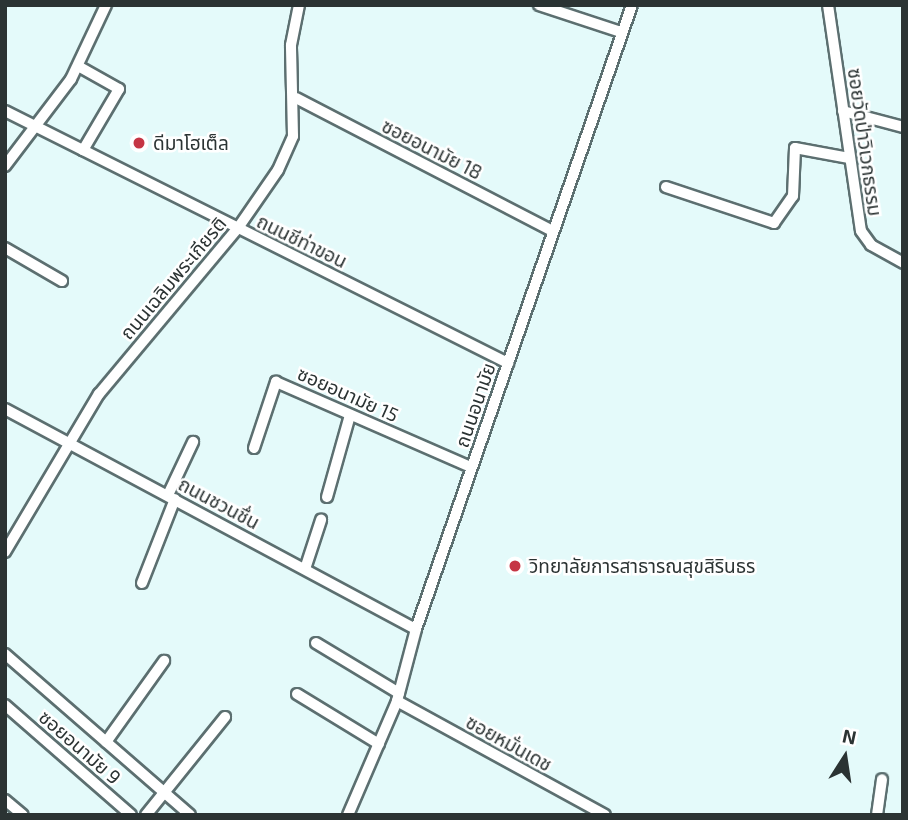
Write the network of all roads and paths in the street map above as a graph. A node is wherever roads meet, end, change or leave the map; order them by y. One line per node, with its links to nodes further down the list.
1 (106, 5): 9 (street)
2 (299, 5): 10 (street, ถนนเฉลิมพระเกียรติ)
3 (539, 5): 7 (street)
4 (577, 5): 7 (street)
5 (632, 5): 8 (street, ถนนอนามัย)
6 (828, 5): 12 (street, ซอยวัดป่าวิเวกธรรม)
7 (572, 16): 8 (street)
8 (621, 32): 20 (street, ถนนอนามัย)
9 (78, 66): 13 (street); 15 (street)
10 (296, 98): 19 (street, ถนนเฉลิมพระเกียรติ); 20 (street, ซอยอนามัย 18)
11 (5, 111): 13 (street, ถนนชีท่าขอน)
12 (843, 111): 14 (street); 16 (street, ซอยวัดป่าวิเวกธรรม)
13 (38, 127): 15 (street, ถนนชีท่าขอน); 17 (street)
14 (903, 128)
15 (83, 150): 19 (street, ถนนชีท่าขอน)
16 (849, 158): 18 (street); 22 (street, ซอยวัดป่าวิเวกธรรม)
17 (5, 166)
18 (666, 187)
19 (238, 228): 24 (street, ถนนชีท่าขอน); 28 (street, ถนนเฉลิมพระเกียรติ)
20 (553, 231): 24 (street, ถนนอนามัย)
21 (5, 248): 23 (street)
22 (903, 263)
23 (62, 281)
24 (508, 363): 30 (street, ถนนอนามัย)
25 (5, 409): 28 (street, ถนนชวนชื่น)
26 (351, 415): 29 (street, ซอยอนามัย 15); 30 (street, ซอยอนามัย 15); 32 (street)
27 (192, 442): 31 (street)
28 (68, 443): 31 (street, ถนนชวนชื่น); 34 (street, ถนนเฉลิมพระเกียรติ)
29 (254, 447)
30 (471, 467): 37 (street, ถนนอนามัย)
31 (171, 497): 35 (street, ถนนชวนชื่น); 36 (street)
32 (327, 497)
33 (321, 520): 35 (street)
34 (5, 552)
35 (305, 569): 37 (street, ถนนชวนชื่น)
36 (142, 583)
37 (416, 629): 42 (street, ถนนอนามัย)
38 (316, 643): 42 (street, ซอยหมั่นเดช)
39 (7, 658): 45 (street)
40 (164, 661): 45 (street)
41 (296, 694): 46 (street)
42 (398, 697): 46 (street, ถนนอนามัย); 55 (street, ซอยหมั่นเดช)
43 (5, 705): 51 (street, ซอยอนามัย 9)
44 (225, 717): 48 (street)
45 (106, 742): 48 (street)
46 (379, 744): 54 (street, ถนนอนามัย)
47 (882, 779): 56 (street)
48 (165, 793): 52 (street); 53 (street)
49 (5, 800): 50 (street)
50 (23, 815)
51 (131, 815)
52 (146, 815)
53 (190, 815)
54 (348, 815)
55 (605, 815)
56 (877, 815)

